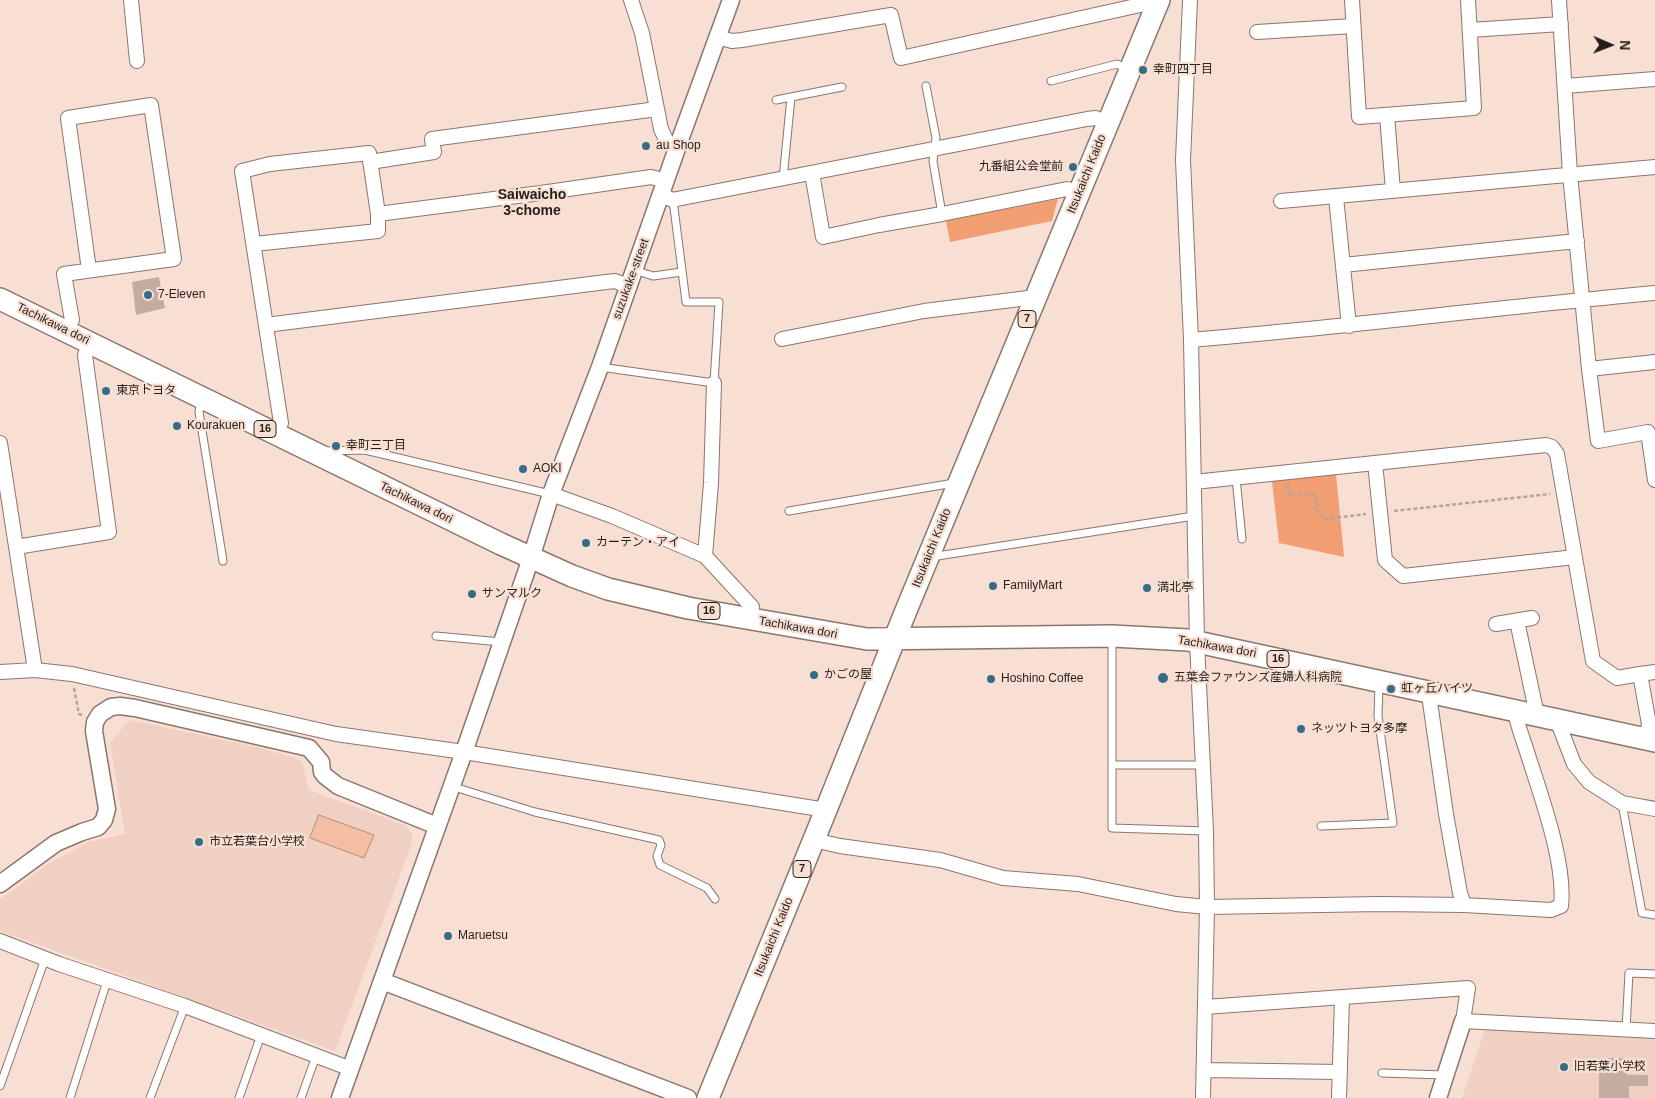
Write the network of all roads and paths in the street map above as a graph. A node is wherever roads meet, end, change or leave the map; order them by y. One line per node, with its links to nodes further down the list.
1 (131, 0): 14 (street)
2 (631, 0): 23 (street)
3 (731, 0): 13 (street, suzukake-street)
4 (1190, 0): 55 (street)
5 (1352, 0): 10 (street)
6 (1468, 0): 11 (street)
7 (1559, 0): 9 (street)
8 (1157, 5): 13 (street); 15 (main road, Itsukaichi Kaido / 7)
9 (1561, 24): 11 (street); 19 (street)
10 (1353, 26): 12 (street); 24 (street)
11 (1470, 30): 24 (street)
12 (1257, 32)
13 (717, 37): 26 (street, suzukake-street)
14 (137, 61)
15 (1130, 70): 17 (lane); 25 (main road, Itsukaichi Kaido / 7)
16 (1655, 79): 19 (street)
17 (1051, 81)
18 (926, 86): 27 (lane)
19 (1565, 86): 31 (street)
20 (842, 87): 21 (lane)
21 (791, 97): 22 (lane); 32 (lane)
22 (776, 100)
23 (656, 109): 26 (street); 28 (street)
24 (1387, 115): 33 (street)
25 (1107, 123): 27 (street); 35 (main road, Itsukaichi Kaido / 7)
26 (677, 146): 34 (street, suzukake-street)
27 (934, 148): 30 (street); 39 (lane)
28 (370, 162): 38 (street); 41 (street)
29 (1655, 168): 31 (street)
30 (812, 173): 32 (street); 39 (street)
31 (1570, 174): 33 (street); 40 (street)
32 (783, 179): 34 (street)
33 (1393, 191): 36 (street)
34 (666, 192): 38 (street); 44 (street, suzukake-street); 45 (lane)
35 (1079, 194): 39 (street); 48 (main road, Itsukaichi Kaido / 7)
36 (1336, 197): 37 (street); 42 (street)
37 (1281, 201)
38 (378, 214): 41 (street)
39 (942, 214)
40 (1577, 241): 42 (street); 50 (street)
41 (254, 244): 51 (street)
42 (1343, 265): 52 (street)
43 (89, 270): 43 (street); 53 (street)
44 (634, 270): 45 (lane); 46 (street, suzukake-street)
45 (682, 272): 60 (lane)
46 (628, 286): 51 (street); 58 (street, suzukake-street)
47 (1655, 293): 50 (street)
48 (1036, 297): 54 (street); 69 (main road, Itsukaichi Kaido / 7)
49 (0, 298): 53 (main road, Tachikawa dori / 16)
50 (1582, 300): 52 (street); 59 (street)
51 (266, 325): 62 (street)
52 (1349, 326): 55 (street)
53 (66, 331): 56 (main road, Tachikawa dori / 16)
54 (782, 339)
55 (1191, 340): 70 (street)
56 (90, 342): 61 (main road, Tachikawa dori / 16); 77 (street)
57 (1655, 362): 59 (street)
58 (600, 367): 60 (lane); 72 (street, suzukake-street)
59 (1589, 369): 68 (street)
60 (714, 383): 78 (street)
61 (202, 398): 62 (main road, Tachikawa dori / 16); 82 (lane)
62 (275, 434): 64 (main road, Tachikawa dori / 16)
63 (0, 443): 77 (street)
64 (312, 452): 72 (lane); 81 (main road, Tachikawa dori / 16)
65 (1375, 463): 66 (street); 71 (street); 74 (street)
66 (1287, 472): 67 (street); 74 (path)
67 (1236, 478): 70 (street); 76 (lane)
68 (1655, 480)
69 (959, 482): 73 (lane); 79 (main road, Itsukaichi Kaido / 7)
70 (1194, 482): 75 (street)
71 (1564, 493): 74 (path); 80 (street)
72 (551, 494): 78 (street); 81 (street, suzukake-street)
73 (789, 511)
74 (1380, 512): 80 (street)
75 (1194, 516): 79 (lane); 91 (street)
76 (1242, 539)
77 (16, 547): 92 (street)
78 (706, 556): 84 (street)
79 (928, 557): 89 (main road, Itsukaichi Kaido / 7)
80 (1575, 557): 95 (street)
81 (531, 558): 84 (main road, Tachikawa dori / 16); 90 (street, suzukake-street)
82 (223, 561)
83 (1532, 618): 85 (street)
84 (751, 619): 89 (main road, Tachikawa dori / 16)
85 (1517, 620): 86 (street); 101 (street)
86 (1496, 624)
87 (436, 636): 90 (lane)
88 (1112, 636): 89 (main road, Tachikawa dori / 16); 91 (main road, Tachikawa dori / 16); 104 (lane)
89 (894, 639): 109 (main road, Itsukaichi Kaido / 7)
90 (502, 642): 103 (street, suzukake-street)
91 (1197, 642): 97 (main road, Tachikawa dori / 16); 105 (street)
92 (35, 670): 93 (street); 96 (street)
93 (0, 672)
94 (1655, 672): 95 (street)
95 (1640, 674): 102 (street)
96 (87, 678): 100 (path); 103 (street)
97 (1378, 681): 98 (main road, Tachikawa dori / 16); 111 (lane)
98 (1432, 693): 99 (main road, Tachikawa dori / 16); 116 (street)
99 (1515, 710): 101 (main road, Tachikawa dori / 16); 116 (street)
100 (82, 716)
101 (1547, 718): 102 (main road, Tachikawa dori / 16); 107 (street)
102 (1650, 740)
103 (464, 752): 106 (street, suzukake-street); 109 (street)
104 (1112, 765): 105 (lane); 112 (lane)
105 (1204, 765): 112 (street)
106 (451, 786): 110 (street, suzukake-street); 115 (lane)
107 (1622, 803): 108 (street); 118 (lane)
108 (1655, 809)
109 (826, 810): 113 (main road, Itsukaichi Kaido / 7)
110 (437, 826): 114 (street); 123 (street, suzukake-street)
111 (1321, 826)
112 (1206, 831): 117 (street)
113 (814, 840): 117 (street); 144 (main road, Itsukaichi Kaido / 7)
114 (0, 884)
115 (715, 900)
116 (1464, 905): 117 (street)
117 (1207, 908): 126 (street)
118 (1655, 915)
119 (0, 941): 120 (street)
120 (45, 959): 122 (street); 137 (lane)
121 (1655, 974): 128 (lane)
122 (107, 981): 125 (street); 138 (lane)
123 (382, 981): 132 (street, suzukake-street); 143 (street)
124 (1342, 998): 126 (street); 127 (street); 134 (street)
125 (185, 1006): 130 (street); 139 (lane)
126 (1205, 1007): 133 (street)
127 (1463, 1021): 128 (street); 136 (street)
128 (1626, 1029): 129 (street)
129 (1655, 1031)
130 (261, 1036): 131 (street); 140 (lane)
131 (316, 1056): 132 (street); 141 (lane)
132 (351, 1069): 142 (street, suzukake-street)
133 (1204, 1070): 134 (street); 145 (street)
134 (1340, 1072): 146 (street)
135 (1382, 1073): 136 (lane)
136 (1445, 1075): 147 (street)
137 (0, 1086)
138 (70, 1098)
139 (150, 1098)
140 (239, 1098)
141 (301, 1098)
142 (340, 1098)
143 (688, 1098)
144 (708, 1098)
145 (1203, 1098)
146 (1339, 1098)
147 (1438, 1098)

